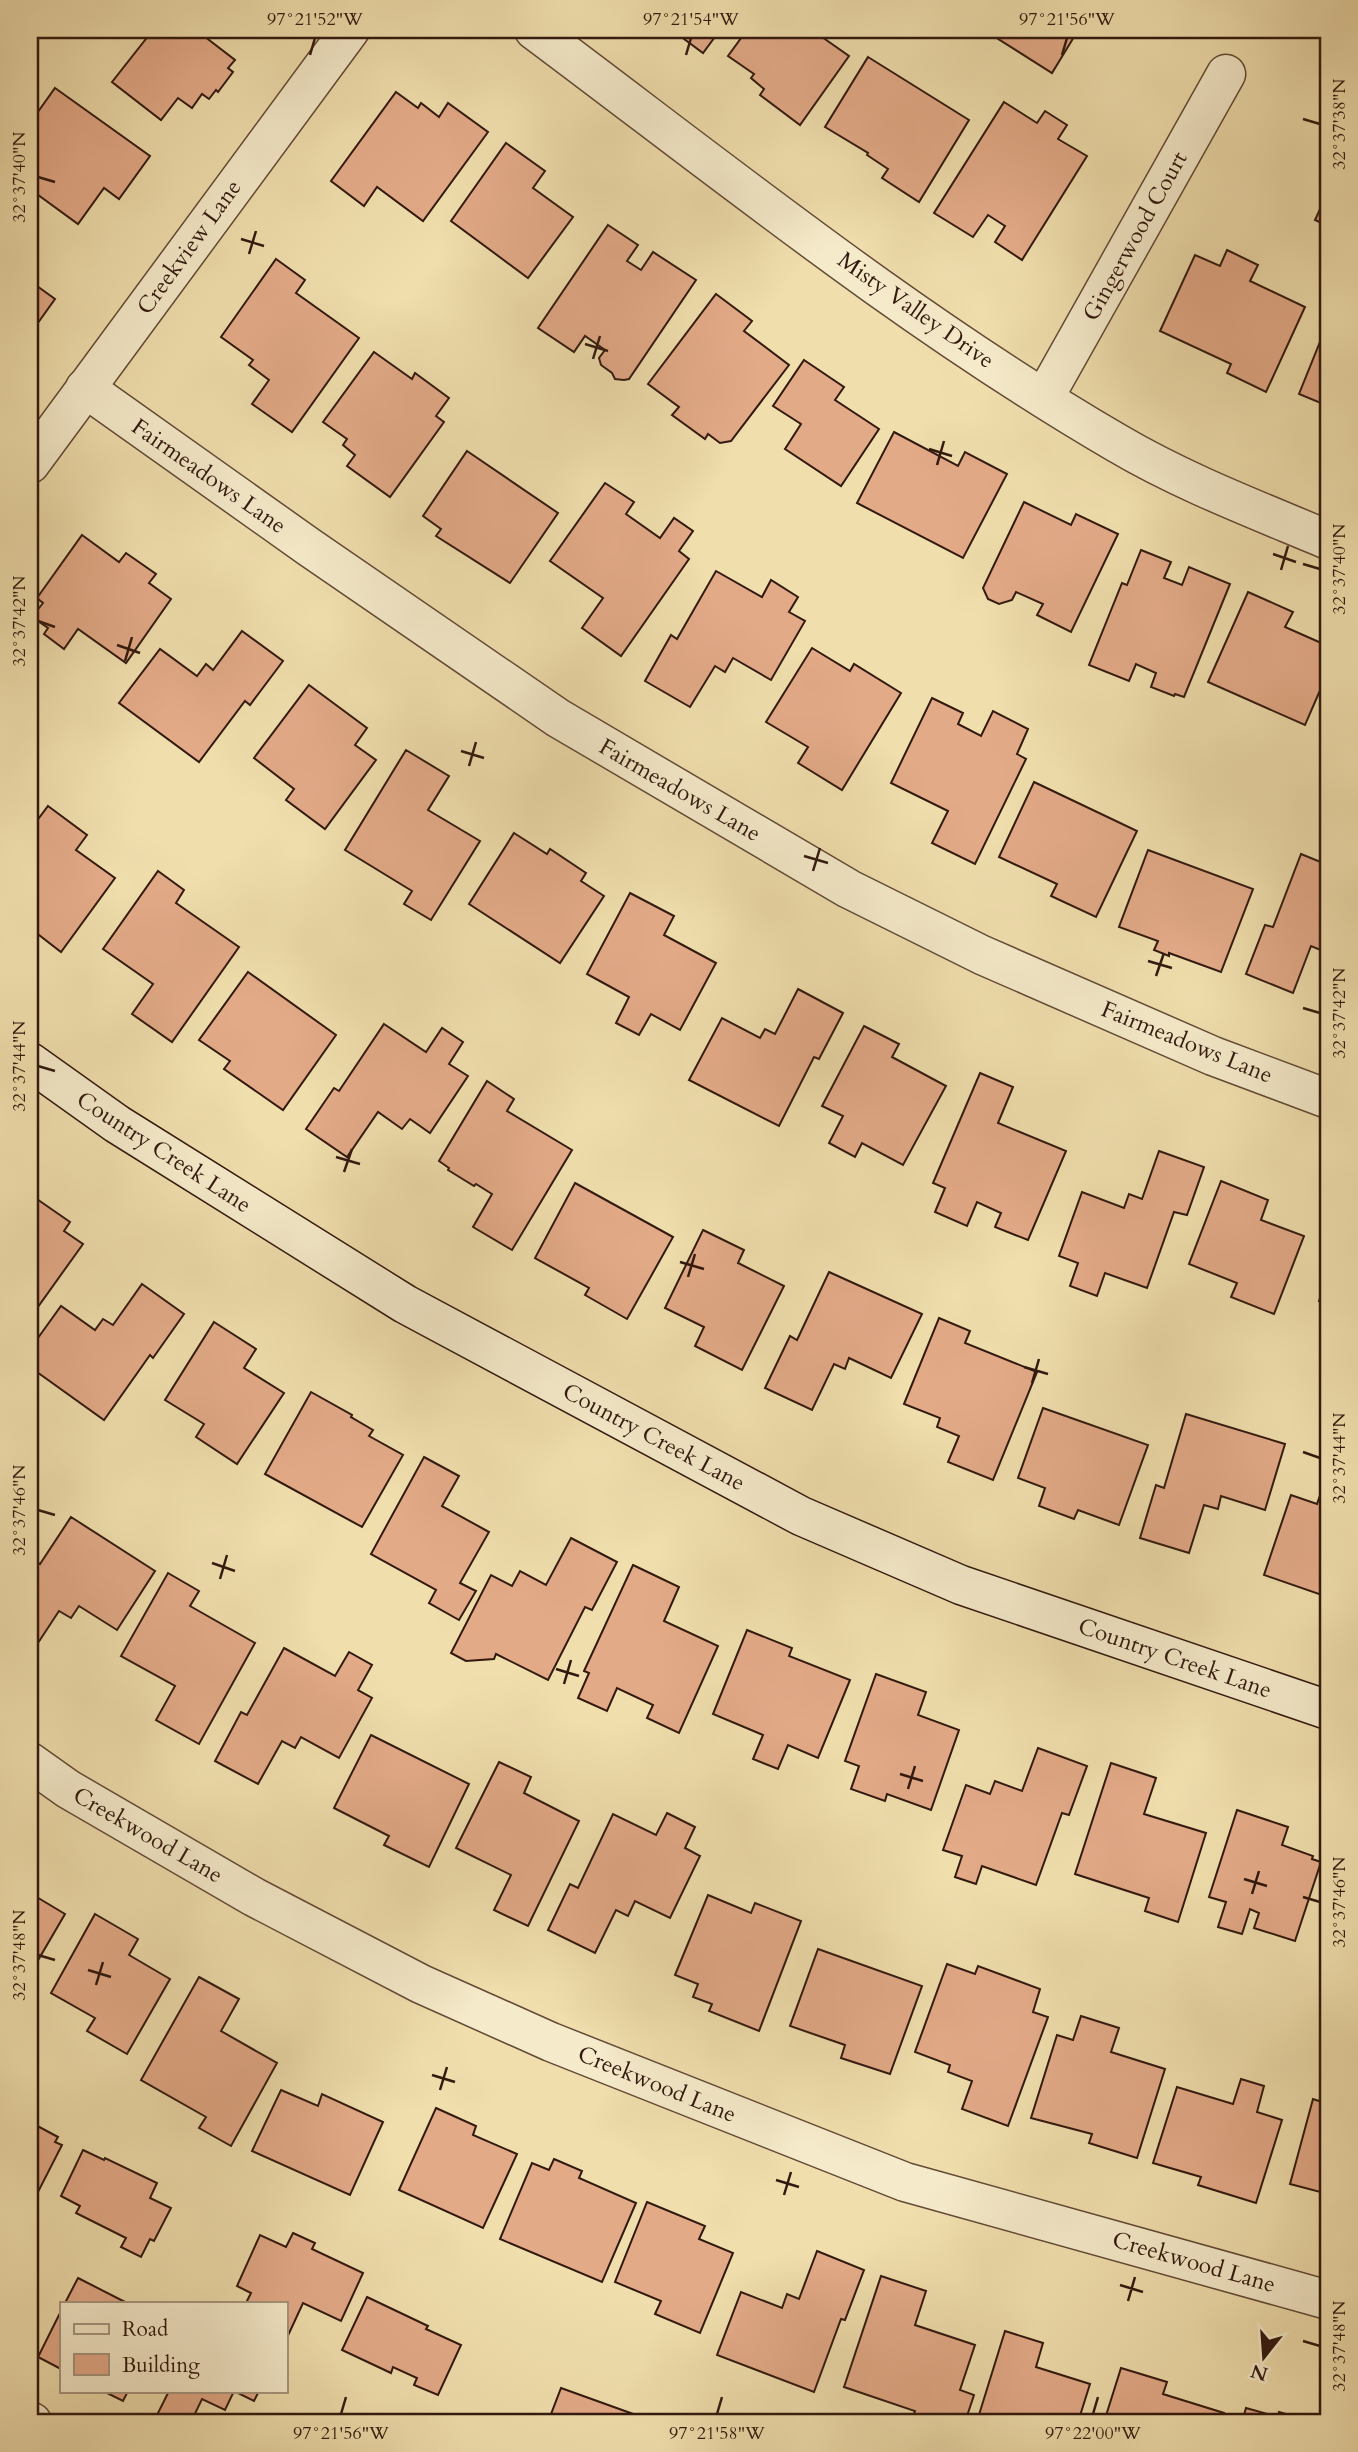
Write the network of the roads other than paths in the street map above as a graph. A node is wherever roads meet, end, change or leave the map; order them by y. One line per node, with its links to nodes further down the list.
1 (350, 30): 4 (street, Creekview Lane)
2 (534, 30): 5 (street, Misty Valley Drive)
3 (1226, 74): 5 (street, Gingerwood Court)
4 (85, 388): 6 (street, Creekview Lane); 9 (street, Fairmeadows Lane)
5 (1044, 398): 7 (street, Misty Valley Drive)
6 (30, 464)
7 (1328, 540)
8 (30, 1062): 10 (street, Country Creek Lane)
9 (1328, 1099)
10 (1328, 1710)
11 (30, 1762): 12 (street, Creekwood Lane)
12 (1328, 2300)

